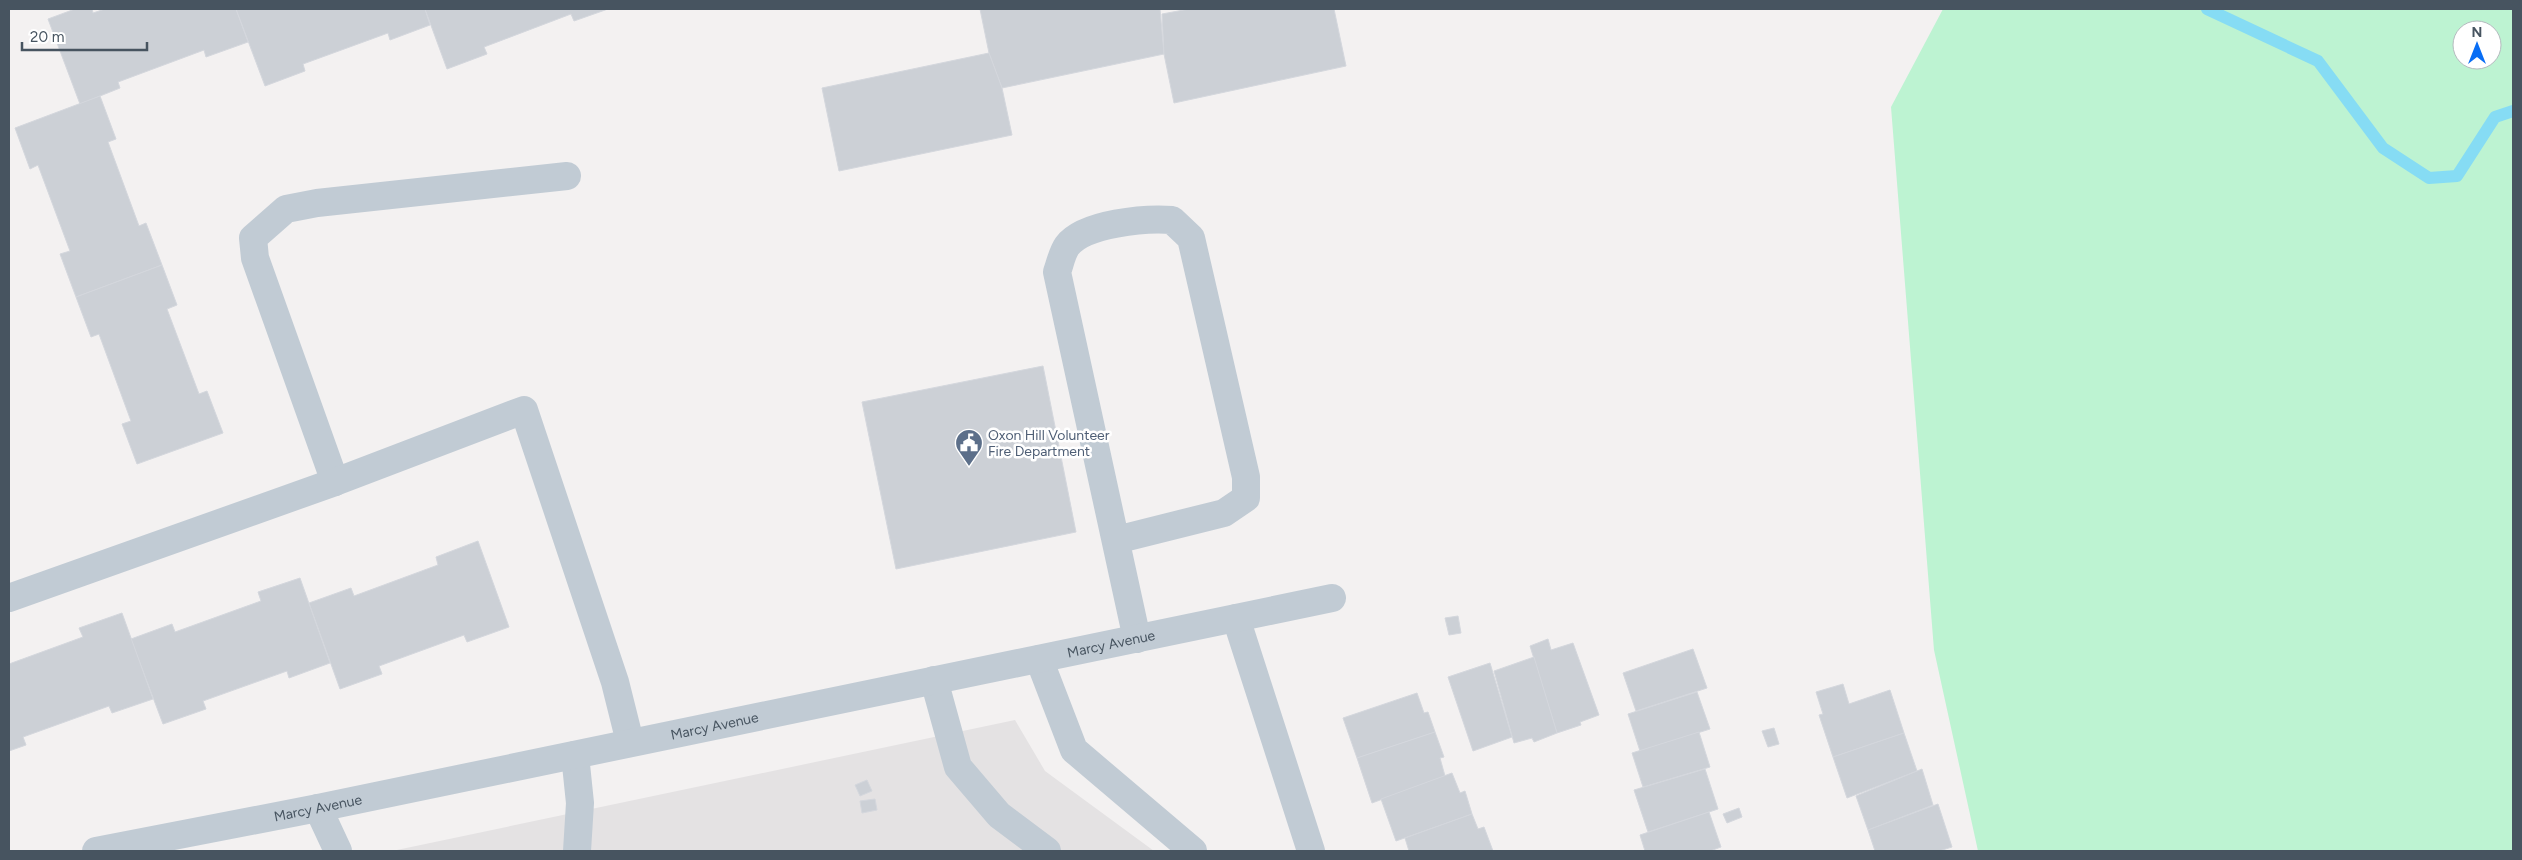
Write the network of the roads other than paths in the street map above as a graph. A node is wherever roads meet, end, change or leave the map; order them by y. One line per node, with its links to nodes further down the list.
1 (567, 176): 2 (street)
2 (335, 482): 4 (street); 10 (street)
3 (1116, 540): 3 (street); 7 (street)
4 (9, 598)
5 (1332, 598): 6 (street, Marcy Avenue)
6 (1236, 618): 7 (street, Marcy Avenue); 18 (street)
7 (1137, 639): 8 (street, Marcy Avenue)
8 (1039, 659): 9 (street, Marcy Avenue); 17 (street)
9 (934, 680): 10 (street, Marcy Avenue); 16 (street)
10 (630, 742): 11 (street, Marcy Avenue)
11 (575, 755): 12 (street, Marcy Avenue); 15 (street)
12 (318, 808): 13 (street, Marcy Avenue); 14 (street)
13 (96, 851)
14 (338, 851)
15 (577, 851)
16 (1048, 851)
17 (1193, 851)
18 (1311, 851)

